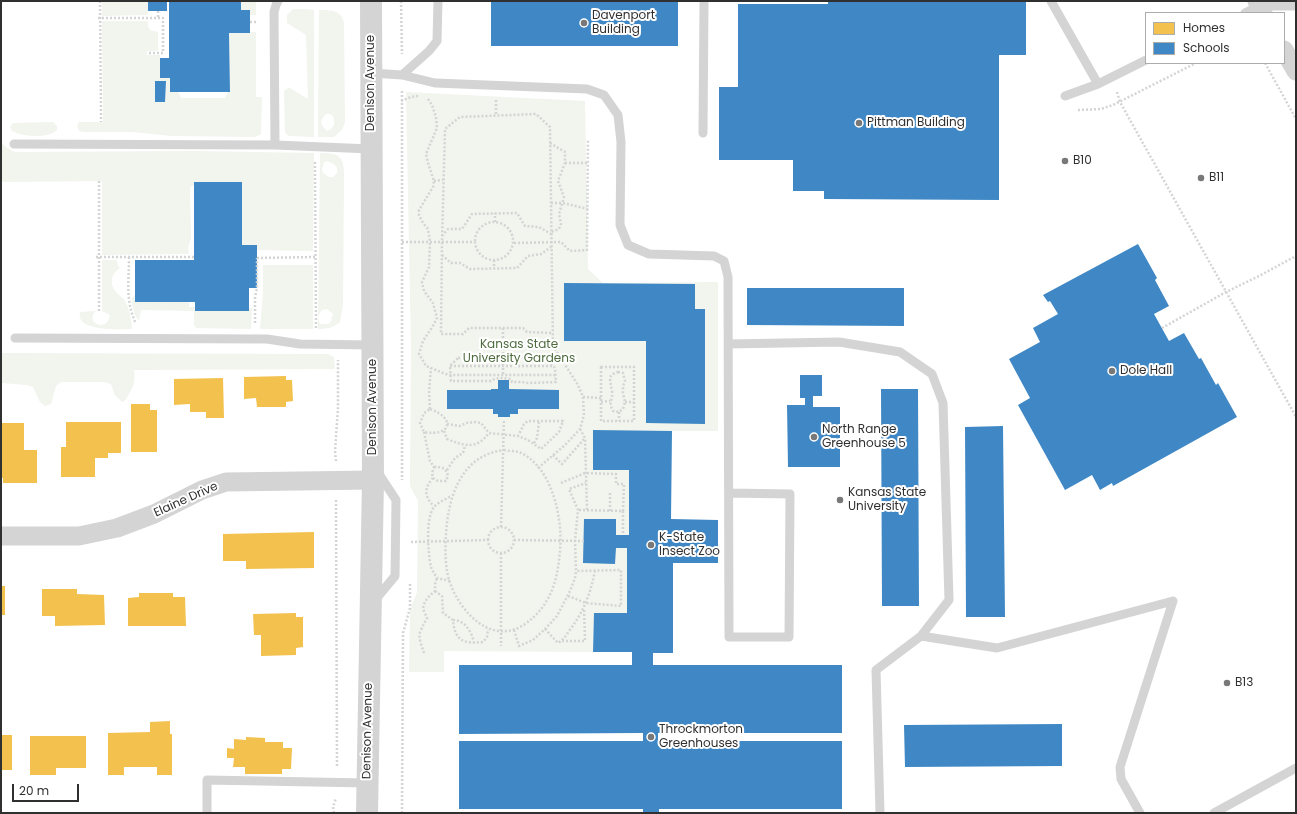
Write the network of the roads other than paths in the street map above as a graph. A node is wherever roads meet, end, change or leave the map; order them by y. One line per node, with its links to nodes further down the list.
1 (278, 1): 17 (lane)
2 (371, 1): 11 (street, Denison Avenue)
3 (438, 1): 12 (lane)
4 (704, 1): 15 (lane)
5 (1051, 1): 13 (lane)
6 (1296, 6): 7 (lane)
7 (1256, 8)
8 (1285, 52): 10 (street)
9 (1145, 61): 13 (lane)
10 (1296, 71)
11 (370, 73): 12 (lane); 18 (street, Denison Avenue)
12 (402, 75): 20 (lane)
13 (1098, 84): 14 (lane)
14 (1065, 96)
15 (703, 133)
16 (14, 144): 17 (lane)
17 (275, 145): 18 (lane)
18 (371, 149): 21 (street, Denison Avenue)
19 (15, 338): 21 (lane)
20 (728, 344): 23 (lane); 25 (lane)
21 (372, 345): 22 (street, Denison Avenue)
22 (373, 472): 24 (street, Elaine Drive); 27 (street, Denison Avenue)
23 (729, 493): 23 (lane)
24 (1, 536)
25 (922, 636): 30 (lane); 31 (lane)
26 (1296, 768): 32 (lane)
27 (367, 783): 28 (lane); 29 (street, Denison Avenue)
28 (207, 813)
29 (367, 813)
30 (880, 813)
31 (1140, 813)
32 (1214, 813)

